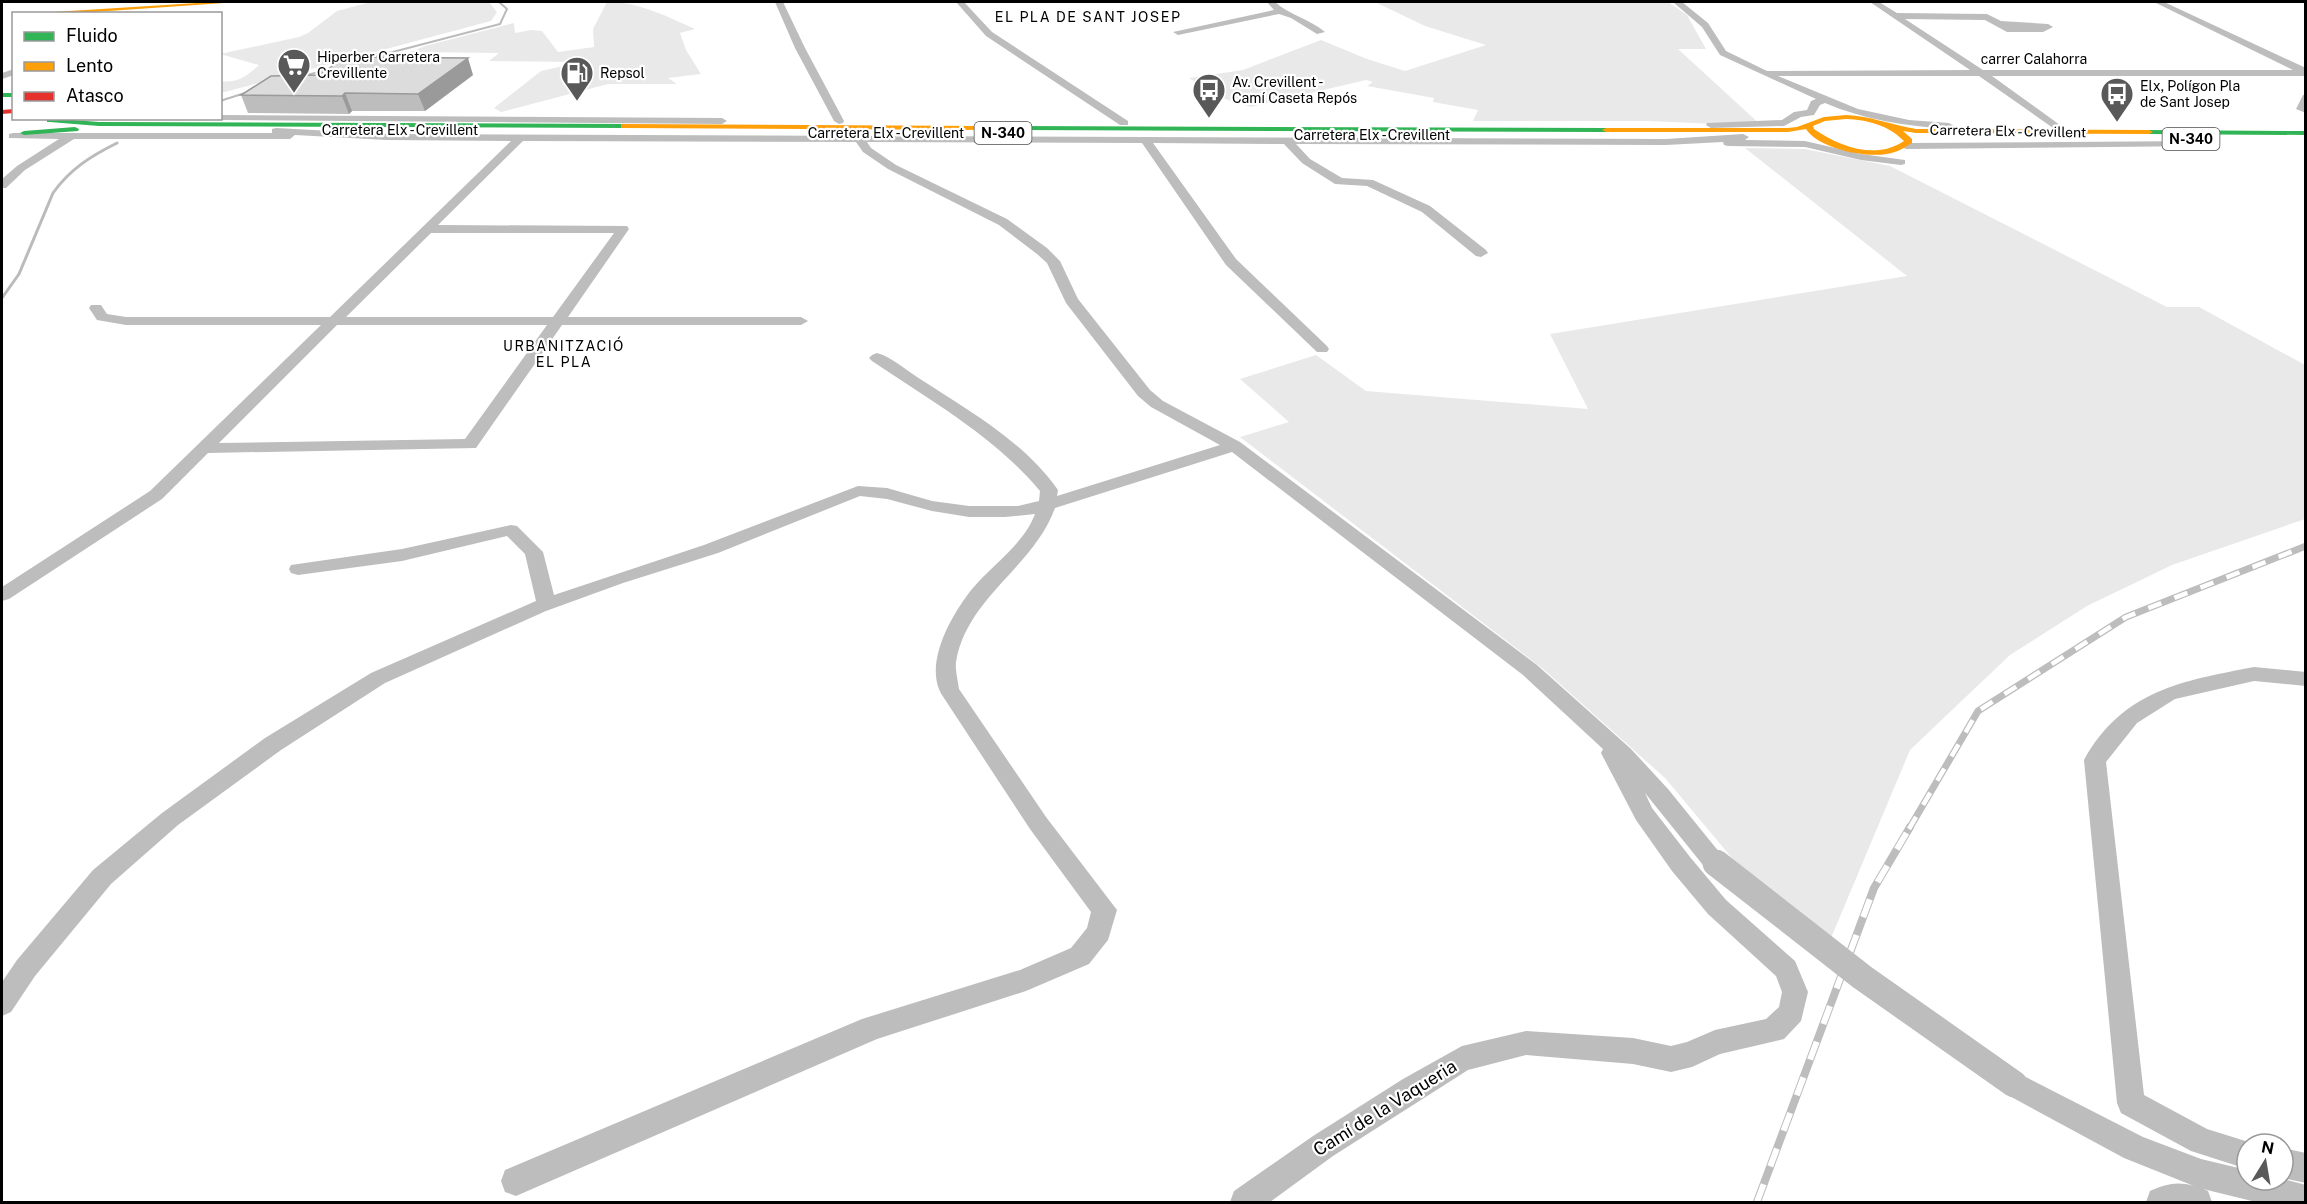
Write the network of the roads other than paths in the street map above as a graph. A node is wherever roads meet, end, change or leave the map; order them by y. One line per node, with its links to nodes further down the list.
1 (236, 2): 9 (main road)
2 (779, 2): 24 (street)
3 (960, 2): 26 (street)
4 (1271, 2): 8 (street)
5 (1677, 2): 14 (street)
6 (1874, 2): 10 (street)
7 (2158, 2): 16 (street)
8 (1280, 11): 12 (street); 13 (street)
9 (108, 12)
10 (1896, 16): 11 (street); 15 (street)
11 (2000, 24)
12 (1178, 32)
13 (1320, 32)
14 (1763, 73): 15 (street, carrer Calahorra); 17 (street)
15 (1981, 73): 16 (street, carrer Calahorra); 31 (street)
16 (2306, 73)
17 (1828, 102): 18 (street); 21 (street); 28 (street)
18 (1855, 112): 25 (street); 31 (street)
19 (222, 118): 20 (street)
20 (336, 119): 24 (street); 27 (street)
21 (1826, 119): 25 (main road, N-340); 29 (main road, N-340)
22 (49, 120): 39 (main road, N-340)
23 (57, 120): 27 (main road, Carretera Elx - Crevillent / N-340)
24 (839, 121): 26 (street)
25 (1870, 121): 30 (main road, N-340)
26 (1124, 123): 28 (street)
27 (206, 124): 35 (main road, Carretera Elx - Crevillent / N-340)
28 (1575, 125): 35 (street)
29 (1810, 127): 35 (main road, Carretera Elx - Crevillent / N-340); 44 (main road)
30 (1890, 127): 36 (main road, Carretera Elx - Crevillent / N-340); 50 (main road, N-340)
31 (2056, 127): 32 (street)
32 (2161, 127): 33 (street); 36 (main road)
33 (2306, 128)
34 (255, 130): 39 (main road, Carretera Elx - Crevillent / N-340); 40 (main road, Carretera Elx - Crevillent / N-340); 41 (street)
35 (1676, 131)
36 (2078, 132): 37 (main road, Carretera Elx - Crevillent / N-340)
37 (2306, 134)
38 (74, 135): 39 (street); 41 (street); 51 (street)
39 (13, 136)
40 (1752, 136): 44 (main road, Carretera Elx - Crevillent / N-340); 48 (street)
41 (387, 137): 42 (street)
42 (519, 138): 43 (street); 52 (street)
43 (859, 139): 46 (street); 60 (street)
44 (1820, 139): 50 (main road, N-340)
45 (2306, 139): 50 (main road, Carretera Elx - Crevillent / N-340)
46 (1145, 140): 47 (street); 58 (street)
47 (1287, 141): 48 (street); 53 (street)
48 (1666, 142): 50 (street)
49 (2200, 144): 50 (street)
50 (1904, 150)
51 (2, 185)
52 (426, 229): 56 (street); 57 (street)
53 (1482, 253)
54 (96, 308): 56 (street)
55 (801, 321): 57 (street)
56 (332, 322): 57 (street); 61 (street)
57 (555, 322): 61 (street)
58 (1322, 349)
59 (877, 358): 62 (street)
60 (1234, 446): 62 (street); 67 (street)
61 (203, 448): 64 (street)
62 (1048, 503): 65 (street); 70 (street)
63 (298, 569): 65 (street)
64 (2, 595)
65 (547, 604): 68 (street)
66 (2306, 679): 69 (street)
67 (1602, 735): 71 (street, bridge); 72 (street, Camí de la Vaqueria)
68 (2, 1004)
69 (2235, 1151)
70 (516, 1181)
71 (2306, 1200)
72 (1245, 1203)
73 (2161, 1203): 74 (street)
74 (2197, 1203)

